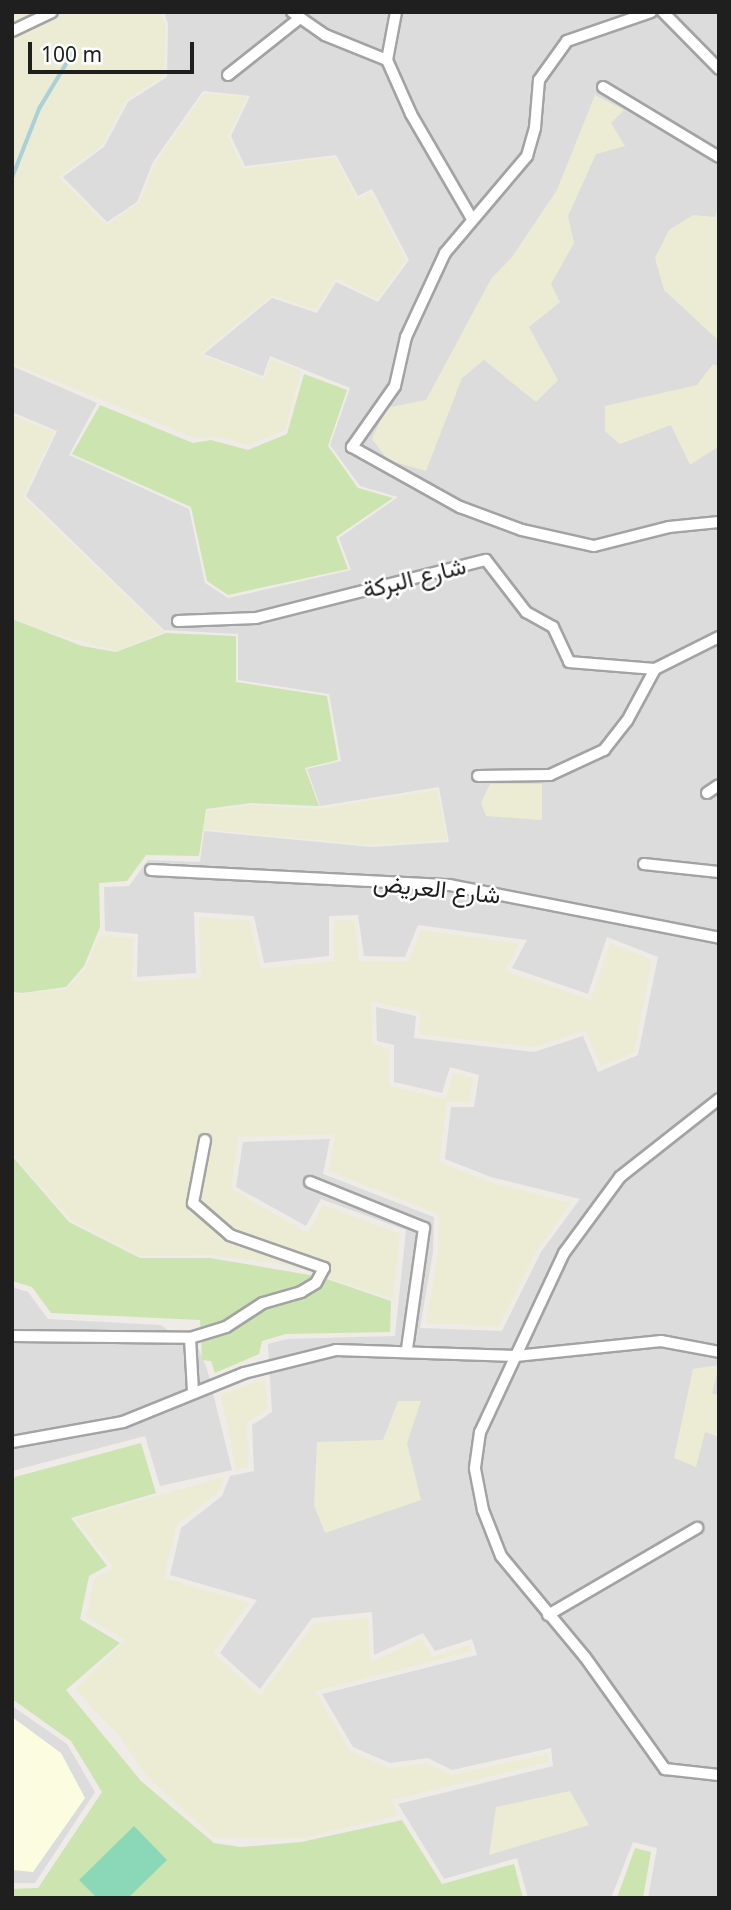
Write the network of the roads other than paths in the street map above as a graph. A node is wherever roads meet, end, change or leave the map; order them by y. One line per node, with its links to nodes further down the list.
1 (52, 12): 6 (street)
2 (396, 12): 7 (street)
3 (651, 12): 12 (street)
4 (663, 12): 8 (street)
5 (296, 15): 7 (street); 9 (street)
6 (12, 31)
7 (387, 60): 12 (street)
8 (719, 69)
9 (228, 75)
10 (603, 86): 11 (street)
11 (719, 157)
12 (472, 219): 13 (street)
13 (719, 522)
14 (178, 621): 16 (street, شارع البركة)
15 (719, 637): 16 (street, شارع البركة)
16 (655, 668): 17 (street)
17 (478, 776)
18 (719, 785): 19 (street)
19 (707, 793)
20 (644, 864): 22 (street)
21 (151, 870): 23 (street, شارع العريض)
22 (719, 872)
23 (719, 938)
24 (719, 1099): 31 (street)
25 (205, 1140): 28 (street)
26 (310, 1182): 29 (street)
27 (12, 1336): 28 (street)
28 (190, 1338): 32 (street)
29 (407, 1349): 31 (street); 32 (street)
30 (719, 1352): 31 (street)
31 (516, 1356): 35 (street)
32 (193, 1392): 33 (street)
33 (12, 1442)
34 (697, 1528): 35 (street)
35 (548, 1615): 36 (street)
36 (719, 1775)

